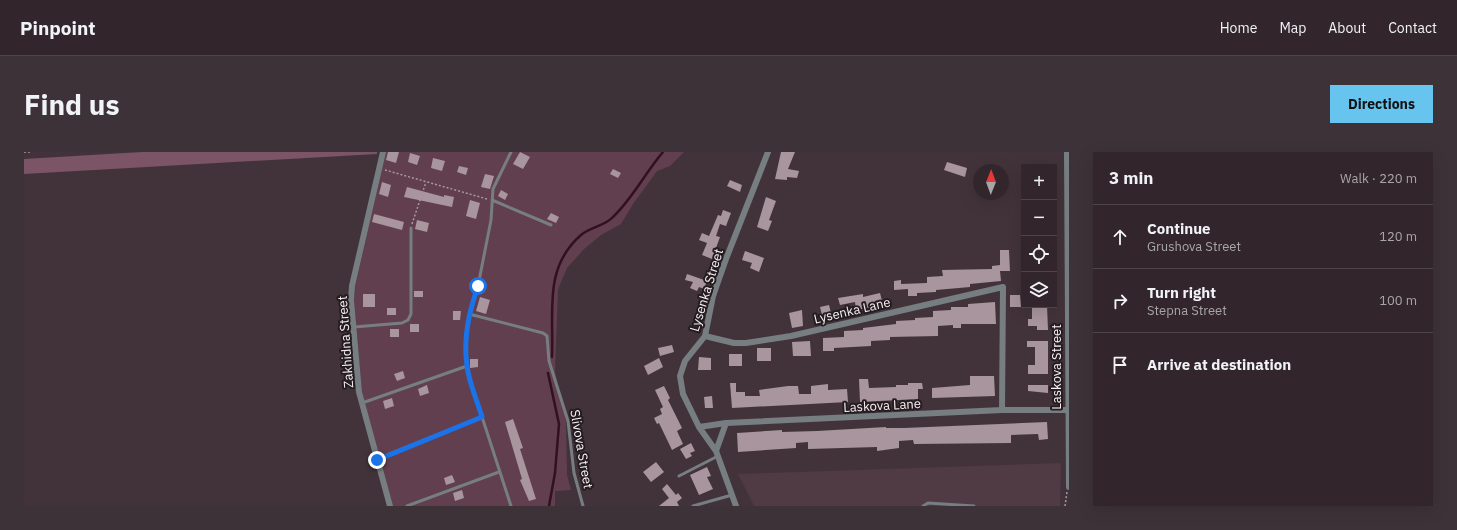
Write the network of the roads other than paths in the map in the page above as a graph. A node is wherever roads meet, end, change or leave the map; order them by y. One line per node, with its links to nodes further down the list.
1 (383, 152): 10 (street, Zakhidna Street)
2 (511, 152): 6 (lane)
3 (768, 152): 11 (street, Lysenka Street)
4 (1067, 152): 5 (street, Laskova Street)
5 (1068, 166): 15 (street, Laskova Street)
6 (492, 200): 7 (lane); 9 (lane)
7 (551, 225)
8 (411, 228): 10 (lane)
9 (469, 314): 12 (lane); 29 (lane, Slivova Street)
10 (354, 326): 13 (street, Zakhidna Street)
11 (705, 336): 14 (street, Lysenka Lane); 18 (street, Lysenka Street)
12 (467, 366): 13 (lane); 16 (lane)
13 (362, 403): 20 (street, Zakhidna Street)
14 (1002, 410): 15 (street, Laskova Lane); 17 (street, Laskova Lane)
15 (1068, 410): 23 (street, Laskova Street)
16 (482, 417): 20 (lane); 21 (lane)
17 (726, 423): 18 (street, Laskova Lane); 19 (street)
18 (699, 427): 19 (street, Lysenka Street)
19 (717, 454): 22 (lane); 24 (street, Lysenka Street)
20 (377, 460): 26 (street, Zakhidna Street)
21 (499, 472): 27 (lane); 28 (lane)
22 (679, 476)
23 (1068, 487)
24 (733, 495): 30 (lane); 31 (street, Lysenka Street)
25 (929, 505): 32 (lane); 33 (lane)
26 (390, 506)
27 (406, 506)
28 (511, 506)
29 (583, 506)
30 (693, 506)
31 (736, 506)
32 (923, 506)
33 (969, 506): 34 (lane)
34 (974, 506)

